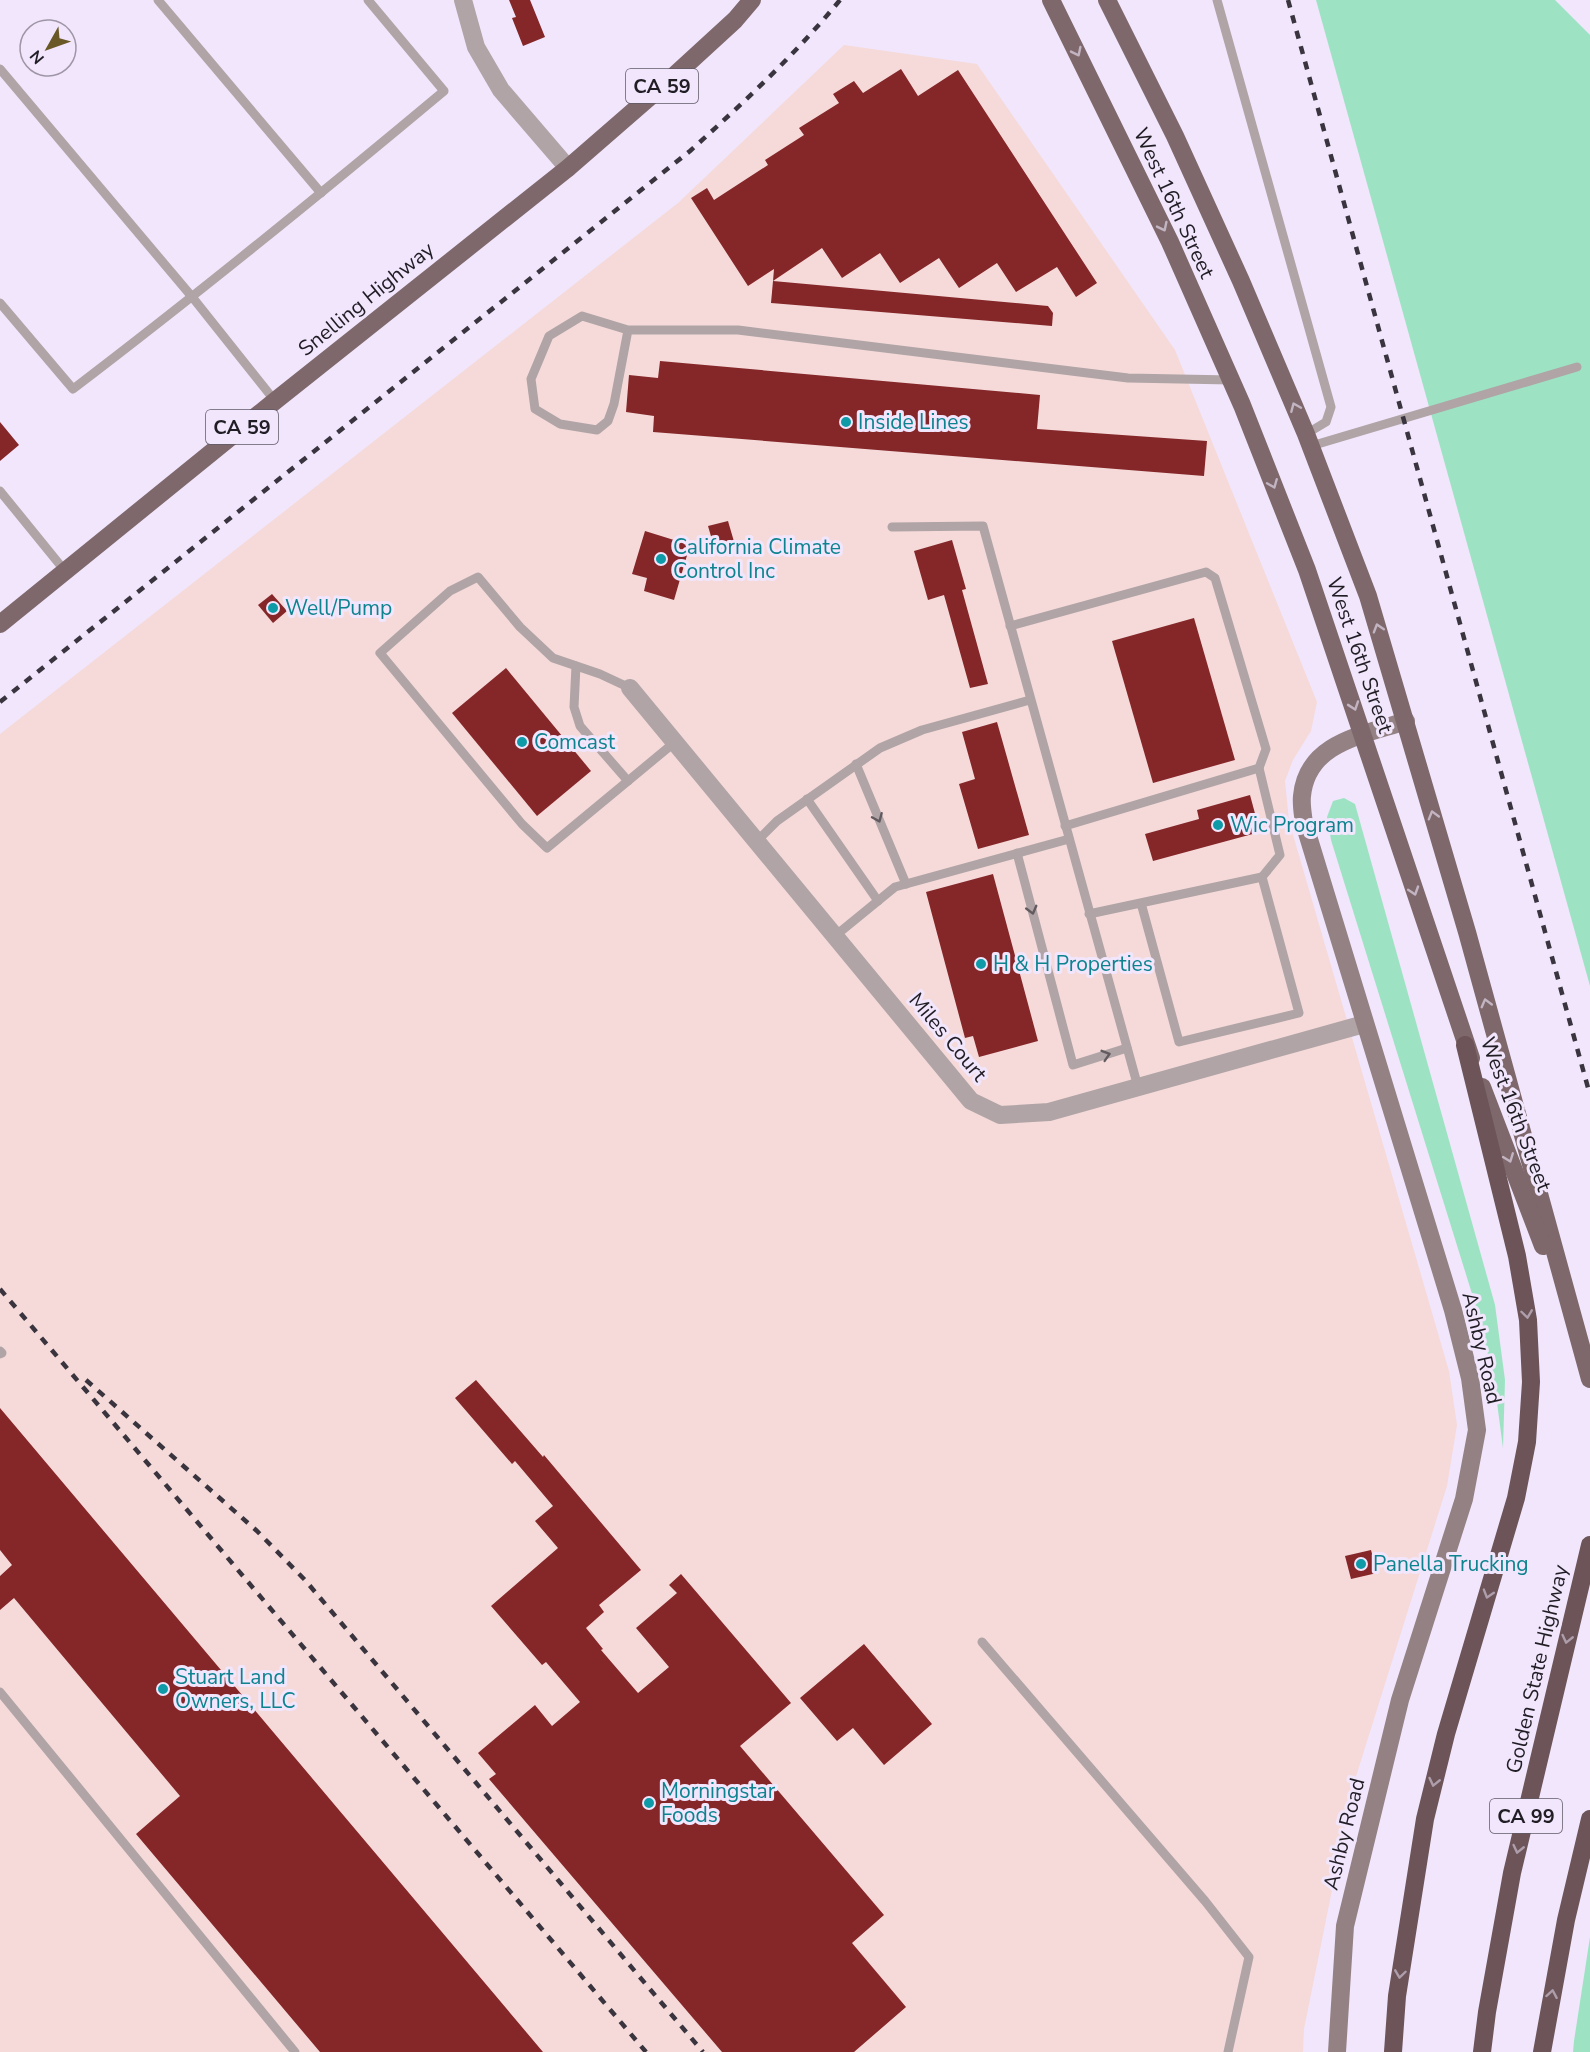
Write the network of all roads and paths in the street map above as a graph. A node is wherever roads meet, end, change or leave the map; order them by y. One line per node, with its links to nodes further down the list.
1 (158, 0): 10 (lane)
2 (368, 0): 10 (lane)
3 (464, 0): 9 (street)
4 (752, 0): 9 (main road, Snelling Highway / CA 59)
5 (1051, 0): 15 (main road, West 16th Street, one-way to 15)
6 (1107, 0): 17 (main road, West 16th Street, one-way to 6)
7 (1217, 0): 17 (lane)
8 (0, 69): 11 (lane)
9 (568, 168): 16 (main road, Snelling Highway / CA 59)
10 (321, 194): 11 (lane)
11 (193, 298): 12 (lane); 16 (lane)
12 (0, 303)
13 (628, 330): 13 (lane); 15 (lane)
14 (1577, 367): 17 (lane)
15 (1231, 380): 27 (main road, West 16th Street, one-way to 27)
16 (275, 401): 20 (main road, Snelling Highway / CA 59)
17 (1308, 440): 26 (main road, West 16th Street, one-way to 17)
18 (0, 491): 20 (lane)
19 (892, 527): 22 (lane)
20 (65, 571): 21 (main road, Snelling Highway / CA 59)
21 (0, 624)
22 (1010, 626): 25 (lane); 30 (lane)
23 (576, 666): 24 (lane); 31 (lane); 31 (lane)
24 (630, 688): 28 (street, Miles Court)
25 (1030, 700): 29 (lane); 33 (lane)
26 (1406, 721): 27 (main road, Ashby Road); 47 (main road, West 16th Street, one-way to 26)
27 (1364, 735): 43 (main road, Ashby Road); 44 (main road, West 16th Street, one-way to 44)
28 (675, 742): 31 (lane); 35 (street, Miles Court)
29 (856, 764): 32 (lane); 38 (lane, one-way to 38)
30 (1259, 768): 33 (lane); 37 (lane)
31 (628, 781)
32 (807, 799): 35 (lane); 39 (lane)
33 (1065, 826): 34 (lane)
34 (1069, 839): 36 (lane); 41 (lane)
35 (757, 841): 42 (street, Miles Court)
36 (1017, 854): 38 (lane); 45 (lane, one-way to 45)
37 (1262, 877): 40 (lane); 40 (lane)
38 (906, 884): 39 (lane)
39 (878, 901): 42 (lane)
40 (1141, 903): 41 (lane)
41 (1089, 914): 45 (lane)
42 (835, 936): 46 (street, Miles Court)
43 (1364, 1024): 46 (street, Miles Court); 55 (main road, Ashby Road)
44 (1465, 1045): 47 (main road, West 16th Street, one-way to 47); 56 (highway, one-way to 56)
45 (1127, 1048): 46 (lane)
46 (1138, 1087)
47 (1580, 1343): 48 (main road, West 16th Street)
48 (1590, 1379)
49 (1590, 1545): 57 (highway, Golden State Highway / CA 99, one-way to 57)
50 (982, 1642): 54 (lane)
51 (0, 1692): 53 (lane)
52 (1590, 1819): 58 (highway, CA 99, one-way to 52)
53 (295, 2052)
54 (1228, 2052)
55 (1337, 2052)
56 (1393, 2052)
57 (1482, 2052)
58 (1542, 2052)

